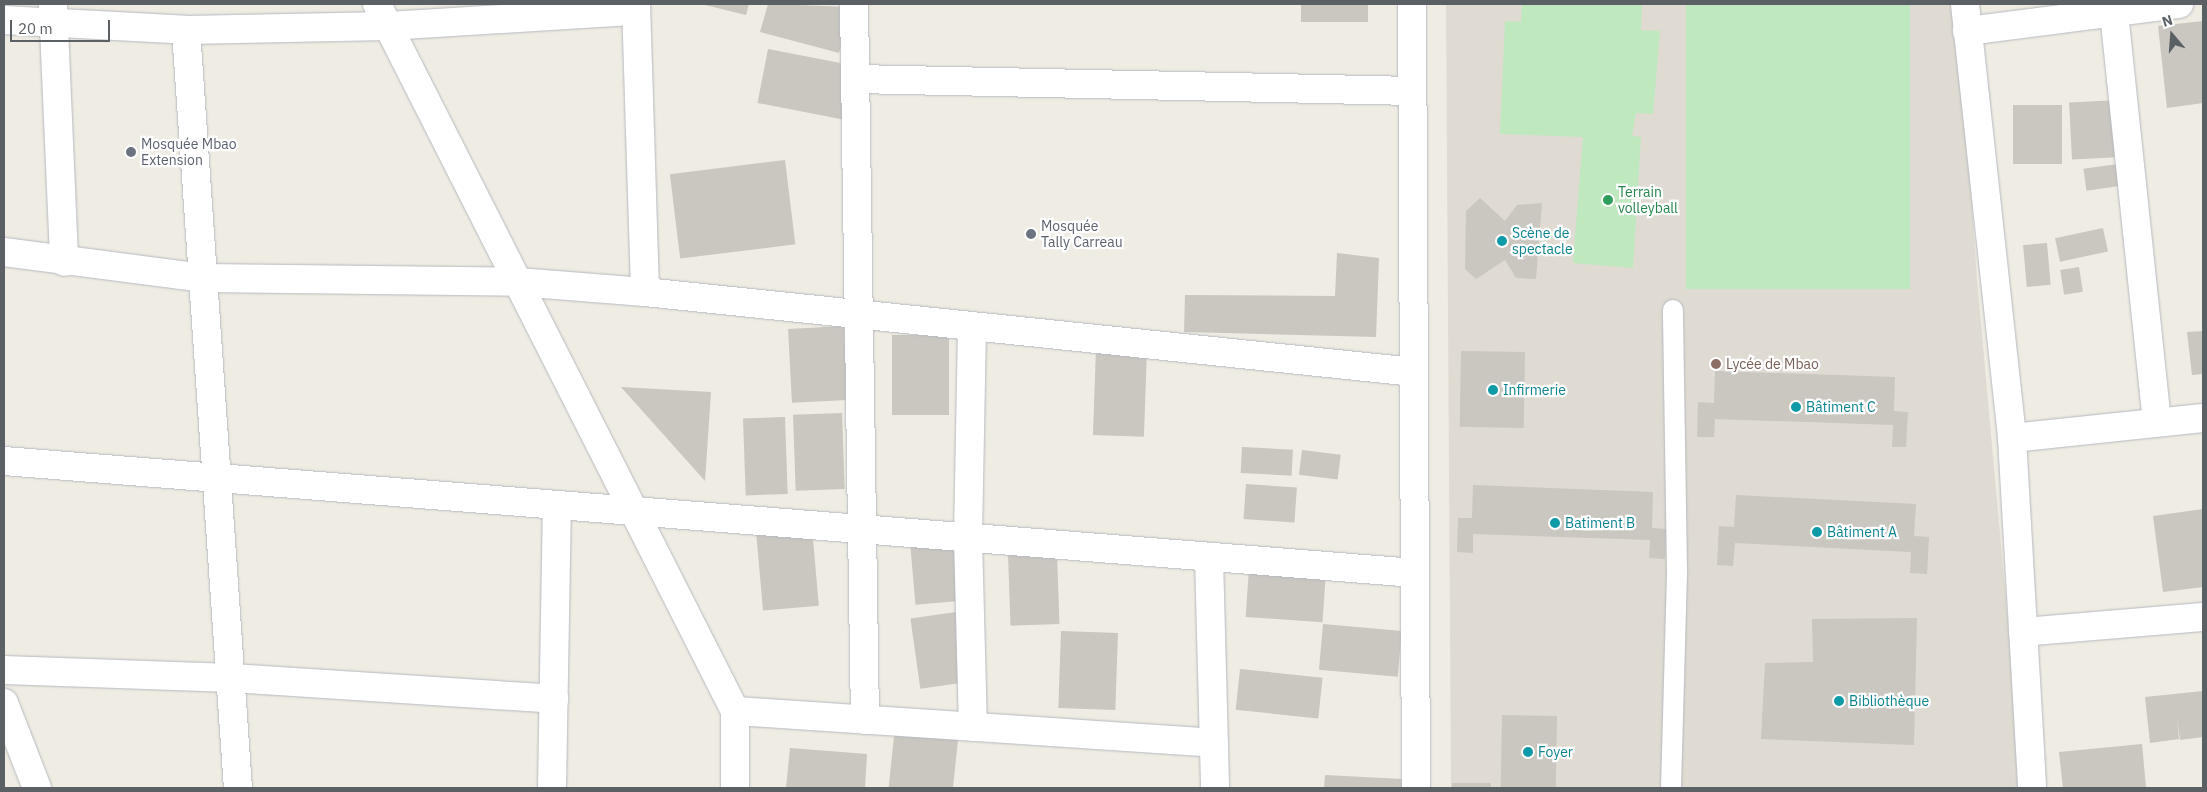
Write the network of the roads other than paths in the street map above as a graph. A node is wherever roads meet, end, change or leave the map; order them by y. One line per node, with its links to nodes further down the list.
1 (854, 4): 12 (street)
2 (1412, 4): 13 (street)
3 (1965, 4): 11 (street)
4 (2180, 4): 7 (street)
5 (636, 8): 8 (street); 18 (street)
6 (54, 13): 9 (street); 10 (street); 15 (street)
7 (2114, 14): 11 (street); 24 (street)
8 (382, 15): 10 (street); 17 (street)
9 (4, 20)
10 (186, 30): 16 (street)
11 (1967, 31): 25 (street)
12 (855, 80): 13 (street); 20 (street)
13 (1412, 92): 22 (street)
14 (4, 252): 15 (street)
15 (64, 262): 16 (street)
16 (204, 278): 17 (street); 27 (street)
17 (518, 282): 18 (street); 29 (street)
18 (645, 292): 20 (street)
19 (1673, 310): 50 (lane)
20 (859, 317): 21 (street); 30 (street)
21 (972, 328): 22 (street); 31 (street)
22 (1414, 372): 33 (street)
23 (2203, 418): 24 (street)
24 (2157, 422): 25 (street)
25 (2012, 438): 35 (street)
26 (4, 461): 27 (street)
27 (219, 478): 28 (street); 37 (street)
28 (558, 505): 29 (street); 38 (street)
29 (634, 511): 30 (street); 40 (street)
30 (862, 529): 31 (street); 41 (street)
31 (968, 538): 32 (street); 42 (street)
32 (1210, 557): 33 (street); 43 (street)
33 (1415, 574): 49 (street)
34 (2203, 617): 35 (street)
35 (2023, 632): 51 (street)
36 (4, 670): 37 (street)
37 (232, 678): 38 (street); 45 (street)
38 (554, 699): 46 (street)
39 (4, 703): 44 (street)
40 (735, 711): 41 (street); 47 (street)
41 (865, 720): 42 (street)
42 (973, 727): 43 (street)
43 (1214, 743): 48 (street)
44 (37, 788)
45 (238, 788)
46 (552, 788)
47 (735, 788)
48 (1215, 788)
49 (1416, 788)
50 (1671, 788)
51 (2032, 788)

